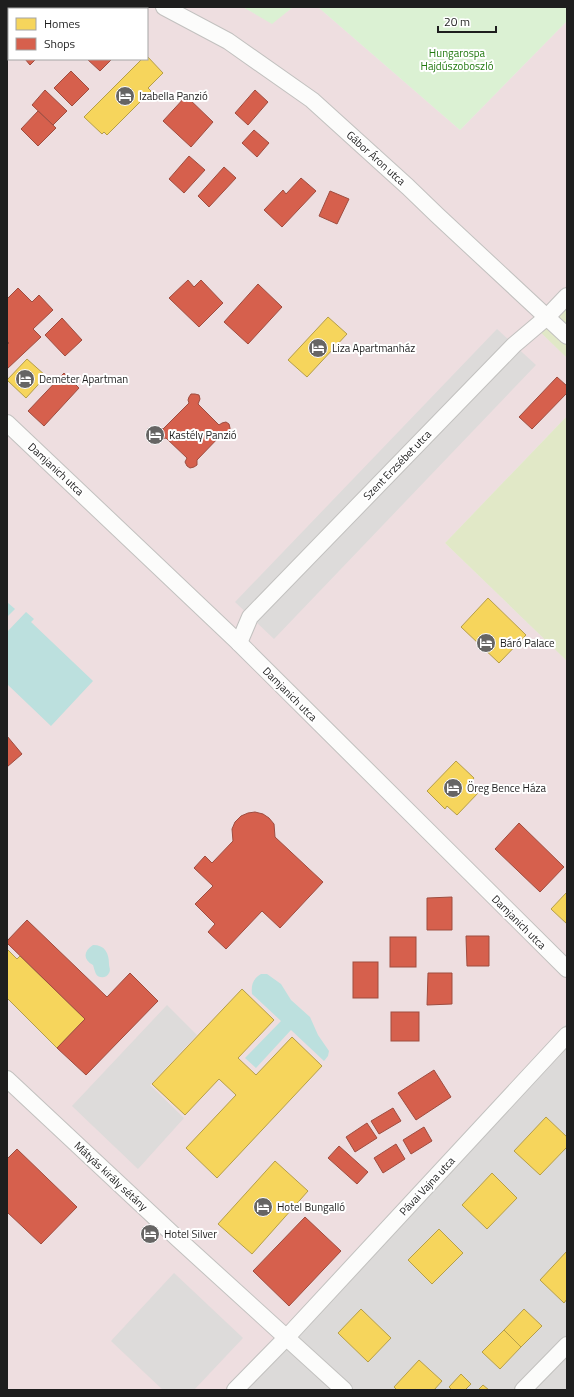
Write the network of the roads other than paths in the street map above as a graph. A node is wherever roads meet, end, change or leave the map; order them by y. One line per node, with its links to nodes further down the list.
1 (164, 7): 3 (street, Gábor Áron utca)
2 (567, 296): 3 (street, Szent Erzsébet utca)
3 (547, 317): 4 (street, Gábor Áron utca); 6 (street, Szent Erzsébet utca)
4 (567, 336)
5 (7, 423): 6 (street, Damjanich utca)
6 (239, 643): 7 (street, Damjanich utca)
7 (567, 969)
8 (567, 1034): 10 (street, Pávai Vajna utca)
9 (7, 1079): 10 (street, Mátyás király sétány)
10 (287, 1337): 12 (street, Pávai Vajna utca); 13 (street, Mátyás király sétány)
11 (567, 1345): 14 (street)
12 (235, 1390)
13 (344, 1390)
14 (523, 1390)

